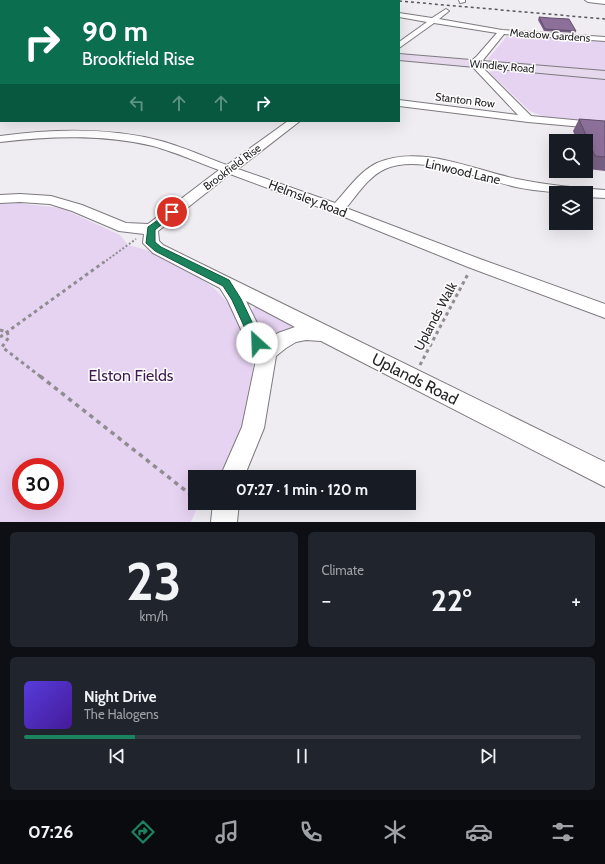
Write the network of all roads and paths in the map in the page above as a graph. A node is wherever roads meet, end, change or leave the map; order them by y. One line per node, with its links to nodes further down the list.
1 (588, 0): 2 (street)
2 (605, 2)
3 (446, 11): 5 (street)
4 (400, 15): 5 (street)
5 (433, 20): 6 (street); 8 (street)
6 (502, 32): 7 (street, Meadow Gardens); 10 (street, Meadow Gardens)
7 (605, 39)
8 (400, 45)
9 (400, 58): 10 (street, Windley Road)
10 (473, 63): 11 (street, Windley Road); 13 (street)
11 (605, 75)
12 (400, 104): 13 (street, Stanton Row)
13 (528, 119): 15 (street)
14 (294, 122): 17 (street, Brookfield Rise)
15 (605, 126)
16 (0, 139): 17 (street, Helmsley Road)
17 (229, 169): 20 (street, Helmsley Road); 21 (street, Brookfield Rise)
18 (605, 194): 20 (street, Linwood Lane)
19 (0, 199): 21 (street)
20 (337, 209): 22 (street, Helmsley Road)
21 (151, 229): 23 (street); 26 (path)
22 (474, 263): 24 (street, Helmsley Road); 31 (path, Uplands Walk)
23 (226, 283): 27 (street, Uplands Road); 30 (street)
24 (605, 311)
25 (0, 330): 26 (path)
26 (7, 332): 28 (path); 29 (path)
27 (324, 333): 30 (street); 31 (street, Uplands Road)
28 (0, 337)
29 (1, 348): 34 (path)
30 (267, 352): 32 (street)
31 (414, 378): 33 (street, Uplands Road)
32 (235, 470)
33 (605, 475)
34 (188, 493)
35 (225, 510): 36 (street)
36 (224, 522)

